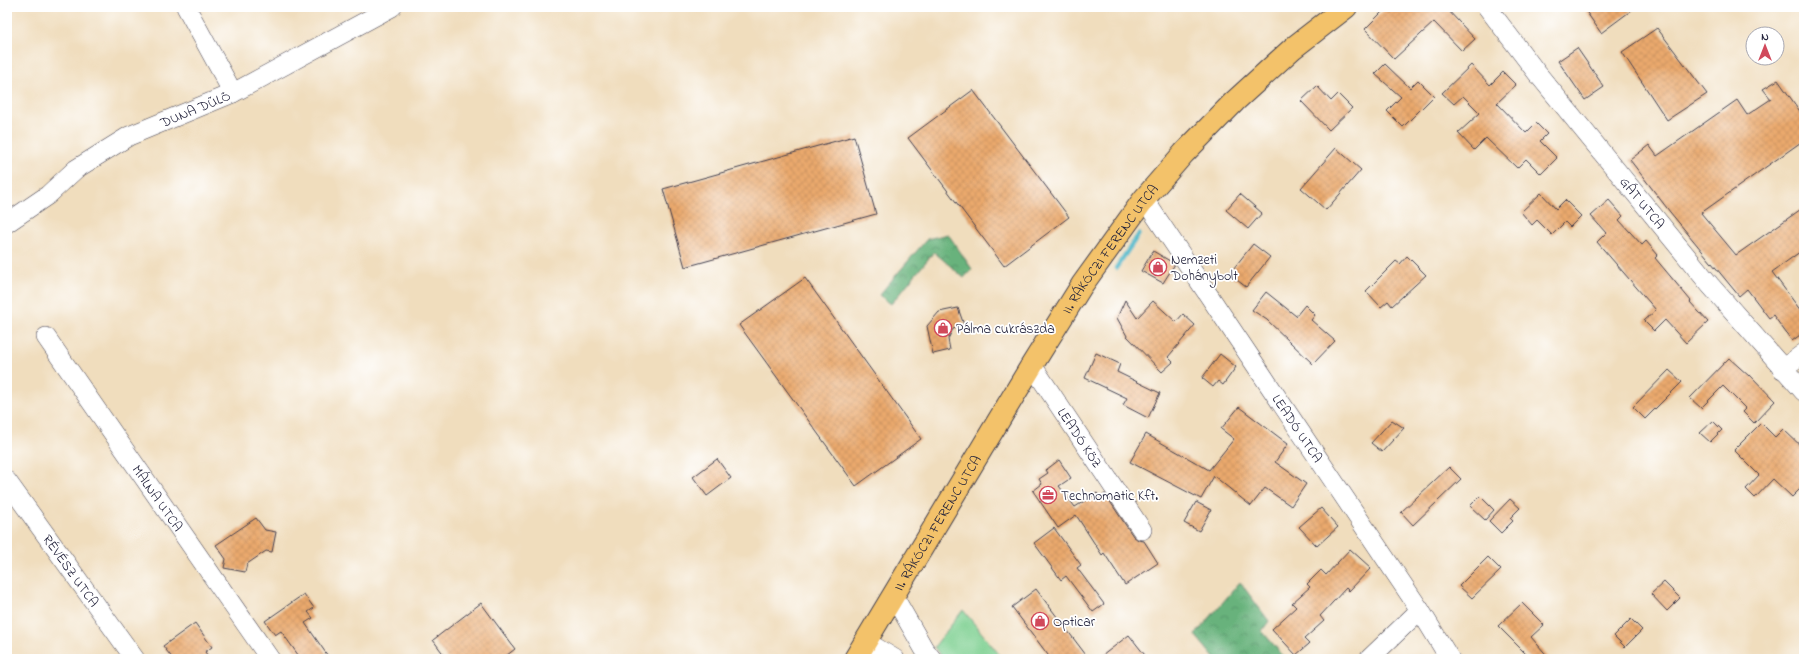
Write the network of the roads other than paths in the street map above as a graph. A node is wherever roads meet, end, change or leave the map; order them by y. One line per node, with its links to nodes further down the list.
1 (186, 7): 5 (street)
2 (392, 7): 5 (street, DUNA DŰLŐ)
3 (1346, 7): 6 (main road, II. RÁKÓCZI FERENC UTCA)
4 (1487, 7): 11 (street, GÁT UTCA)
5 (234, 93): 7 (street, DUNA DŰLŐ)
6 (1144, 199): 10 (main road, II. RÁKÓCZI FERENC UTCA); 16 (street, LEADÓ UTCA)
7 (7, 223)
8 (46, 337): 20 (street, MÁLNA UTCA)
9 (1804, 353): 11 (street)
10 (1032, 365): 14 (street, LEADÓ KÖZ); 15 (main road, II. RÁKÓCZI FERENC UTCA)
11 (1782, 368): 12 (street, GÁT UTCA)
12 (1804, 392)
13 (7, 481): 19 (street, RÉVÉSZ UTCA)
14 (1142, 530)
15 (893, 595): 17 (street); 18 (main road, II. RÁKÓCZI FERENC UTCA)
16 (1420, 610): 24 (street); 25 (street, LEADÓ UTCA)
17 (920, 642): 22 (street); 23 (street)
18 (860, 650): 21 (street)
19 (135, 659)
20 (270, 659)
21 (895, 659)
22 (906, 659)
23 (932, 659)
24 (1369, 659)
25 (1450, 659)

